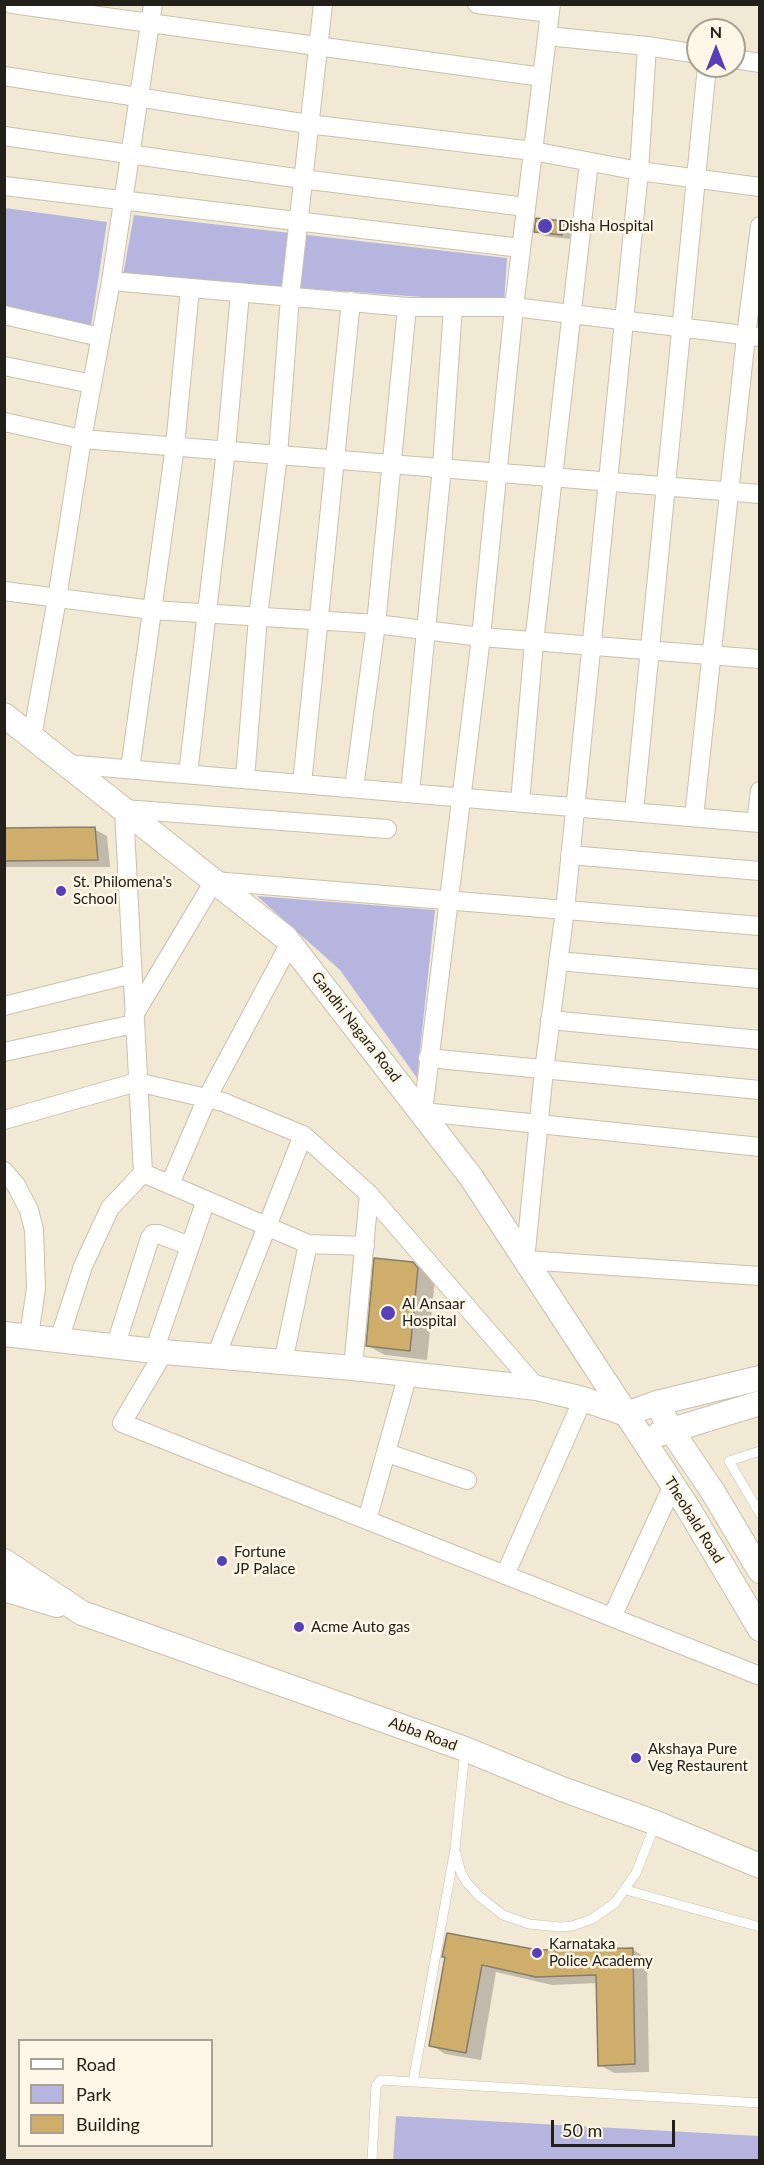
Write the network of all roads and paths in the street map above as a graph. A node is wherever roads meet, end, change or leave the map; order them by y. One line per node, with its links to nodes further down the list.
1 (12, 4): 6 (street)
2 (153, 4): 6 (street)
3 (323, 4): 8 (street)
4 (477, 4): 5 (street)
5 (551, 9): 7 (street)
6 (150, 24): 8 (street); 14 (street)
7 (547, 36): 9 (street); 12 (street)
8 (317, 46): 12 (street); 15 (street)
9 (647, 46): 10 (street); 20 (street)
10 (686, 52)
11 (4, 76): 14 (street)
12 (542, 78): 17 (street)
13 (706, 78): 22 (street)
14 (139, 98): 15 (street); 18 (street)
15 (308, 124): 17 (street); 21 (street)
16 (4, 136): 18 (street)
17 (533, 151): 19 (street); 26 (street)
18 (130, 154): 21 (street); 25 (street)
19 (589, 162): 20 (street); 38 (street)
20 (639, 171): 22 (street); 40 (street)
21 (302, 179): 26 (street); 27 (street)
22 (696, 179): 24 (street); 41 (street)
23 (4, 186): 25 (street)
24 (759, 187)
25 (123, 202): 27 (street); 30 (street)
26 (526, 207): 29 (street)
27 (298, 222): 29 (street); 33 (street)
28 (759, 226): 42 (street)
29 (521, 248): 37 (street)
30 (111, 281): 31 (street); 43 (street)
31 (190, 288): 32 (street); 48 (street)
32 (240, 293): 33 (street); 49 (street)
33 (291, 297): 34 (street); 50 (street)
34 (351, 301): 35 (street); 51 (street)
35 (407, 307): 36 (street); 52 (street)
36 (453, 307): 37 (street); 53 (street)
37 (514, 307): 38 (street); 54 (street)
38 (573, 314): 40 (street); 55 (street)
39 (4, 315): 43 (street)
40 (624, 320): 41 (street); 56 (street)
41 (680, 327): 42 (street); 57 (street)
42 (752, 336): 58 (street)
43 (100, 337): 45 (street)
44 (4, 366): 45 (street)
45 (92, 384): 47 (street)
46 (4, 422): 47 (street)
47 (82, 439): 48 (street); 61 (street)
48 (175, 446): 49 (street); 62 (street)
49 (226, 450): 50 (street); 63 (street)
50 (278, 454): 51 (street); 64 (street)
51 (336, 459): 52 (street); 65 (street)
52 (392, 463): 53 (street); 66 (street)
53 (442, 467): 54 (street); 67 (street)
54 (498, 472): 55 (street); 68 (street)
55 (554, 476): 56 (street); 69 (street)
56 (608, 481): 57 (street); 70 (street)
57 (667, 486): 58 (street); 71 (street)
58 (730, 491): 59 (street); 72 (street)
59 (759, 494)
60 (4, 591): 61 (street)
61 (57, 599): 62 (street); 75 (street)
62 (152, 610): 63 (street); 77 (street)
63 (206, 614): 64 (street); 78 (street)
64 (258, 617): 65 (street); 79 (street)
65 (318, 621): 66 (street); 80 (street)
66 (376, 624): 67 (street); 81 (street)
67 (425, 630): 68 (street); 83 (street)
68 (481, 636): 69 (street); 84 (street)
69 (535, 641): 70 (street); 85 (street)
70 (591, 645): 71 (street); 86 (street)
71 (651, 650): 72 (street); 88 (street)
72 (712, 655): 73 (street); 89 (street)
73 (759, 659)
74 (4, 715): 75 (main road, Gandhi Nagara Road)
75 (32, 737): 76 (main road, Gandhi Nagara Road)
76 (66, 764): 77 (street); 87 (main road, Gandhi Nagara Road)
77 (130, 769): 78 (street)
78 (188, 774): 79 (street)
79 (246, 779): 80 (street)
80 (302, 784): 81 (street)
81 (354, 788): 83 (street)
82 (759, 791): 90 (street)
83 (410, 793): 84 (street)
84 (461, 797): 85 (street); 95 (street)
85 (520, 802): 86 (street)
86 (575, 807): 88 (street); 92 (street)
87 (124, 809): 91 (street); 94 (main road, Gandhi Nagara Road); 100 (street)
88 (634, 812): 89 (street)
89 (694, 817): 90 (street)
90 (758, 822)
91 (387, 830)
92 (570, 855): 93 (street); 96 (street)
93 (759, 871)
94 (214, 881): 95 (street); 98 (main road, Gandhi Nagara Road); 103 (street)
95 (448, 900): 96 (street); 107 (street)
96 (565, 910): 97 (street); 99 (street)
97 (759, 926)
98 (290, 943): 111 (street); 112 (main road, Gandhi Nagara Road)
99 (558, 961): 101 (street); 104 (street)
100 (132, 974): 102 (street); 103 (street)
101 (759, 979)
102 (4, 1006)
103 (134, 1020): 106 (street); 109 (street)
104 (550, 1020): 105 (street); 108 (street)
105 (759, 1040)
106 (4, 1052)
107 (428, 1058): 108 (street); 112 (street)
108 (544, 1070): 110 (street); 114 (street)
109 (137, 1082): 111 (street); 113 (street); 118 (street)
110 (759, 1090)
111 (207, 1098): 115 (street); 119 (street)
112 (423, 1112): 114 (street); 126 (main road, Gandhi Nagara Road)
113 (4, 1120)
114 (538, 1124): 116 (street); 126 (street)
115 (303, 1135): 120 (street); 122 (street)
116 (759, 1147)
117 (4, 1171): 129 (street)
118 (142, 1173): 119 (street); 130 (street)
119 (170, 1184): 121 (street)
120 (369, 1194): 125 (street); 138 (street)
121 (206, 1200): 122 (street); 124 (street)
122 (267, 1227): 123 (street); 133 (street)
123 (308, 1244): 125 (street); 134 (street)
124 (190, 1246): 131 (street); 132 (street)
125 (365, 1246): 135 (street)
126 (525, 1260): 127 (street); 142 (main road, Gandhi Nagara Road)
127 (759, 1276)
128 (4, 1334): 129 (main road)
129 (29, 1336): 130 (main road)
130 (59, 1340): 131 (main road)
131 (115, 1347): 132 (main road)
132 (159, 1352): 133 (main road); 150 (street)
133 (216, 1356): 134 (main road)
134 (283, 1362): 135 (main road)
135 (353, 1368): 136 (main road)
136 (408, 1374): 138 (main road); 146 (street)
137 (759, 1378): 140 (main road)
138 (537, 1388): 139 (main road)
139 (583, 1399): 142 (main road); 153 (street)
140 (657, 1403): 142 (main road); 143 (main road, Theobald Road)
141 (759, 1403): 143 (main road)
142 (627, 1414): 144 (main road, Theobald Road)
143 (671, 1430): 144 (main road); 152 (main road, Theobald Road)
144 (643, 1438): 148 (main road, Theobald Road)
145 (759, 1451): 149 (lane)
146 (387, 1453): 147 (street); 150 (street)
147 (467, 1480)
148 (673, 1485): 156 (street); 157 (main road, Theobald Road)
149 (759, 1514)
150 (367, 1520): 153 (street)
151 (4, 1561): 155 (main road, Abba Road)
152 (759, 1571)
153 (505, 1575): 156 (street)
154 (4, 1589): 155 (main road, Abba Road)
155 (82, 1613): 159 (main road, Abba Road)
156 (612, 1617): 158 (street)
157 (759, 1629)
158 (759, 1676)
159 (465, 1749): 160 (main road, Abba Road); 161 (lane)
160 (656, 1822): 162 (main road, Abba Road); 163 (lane)
161 (455, 1849): 163 (lane); 165 (lane)
162 (759, 1866)
163 (626, 1890): 164 (lane)
164 (759, 1927)
165 (413, 2082): 166 (lane); 167 (lane)
166 (759, 2103)
167 (372, 2160)

